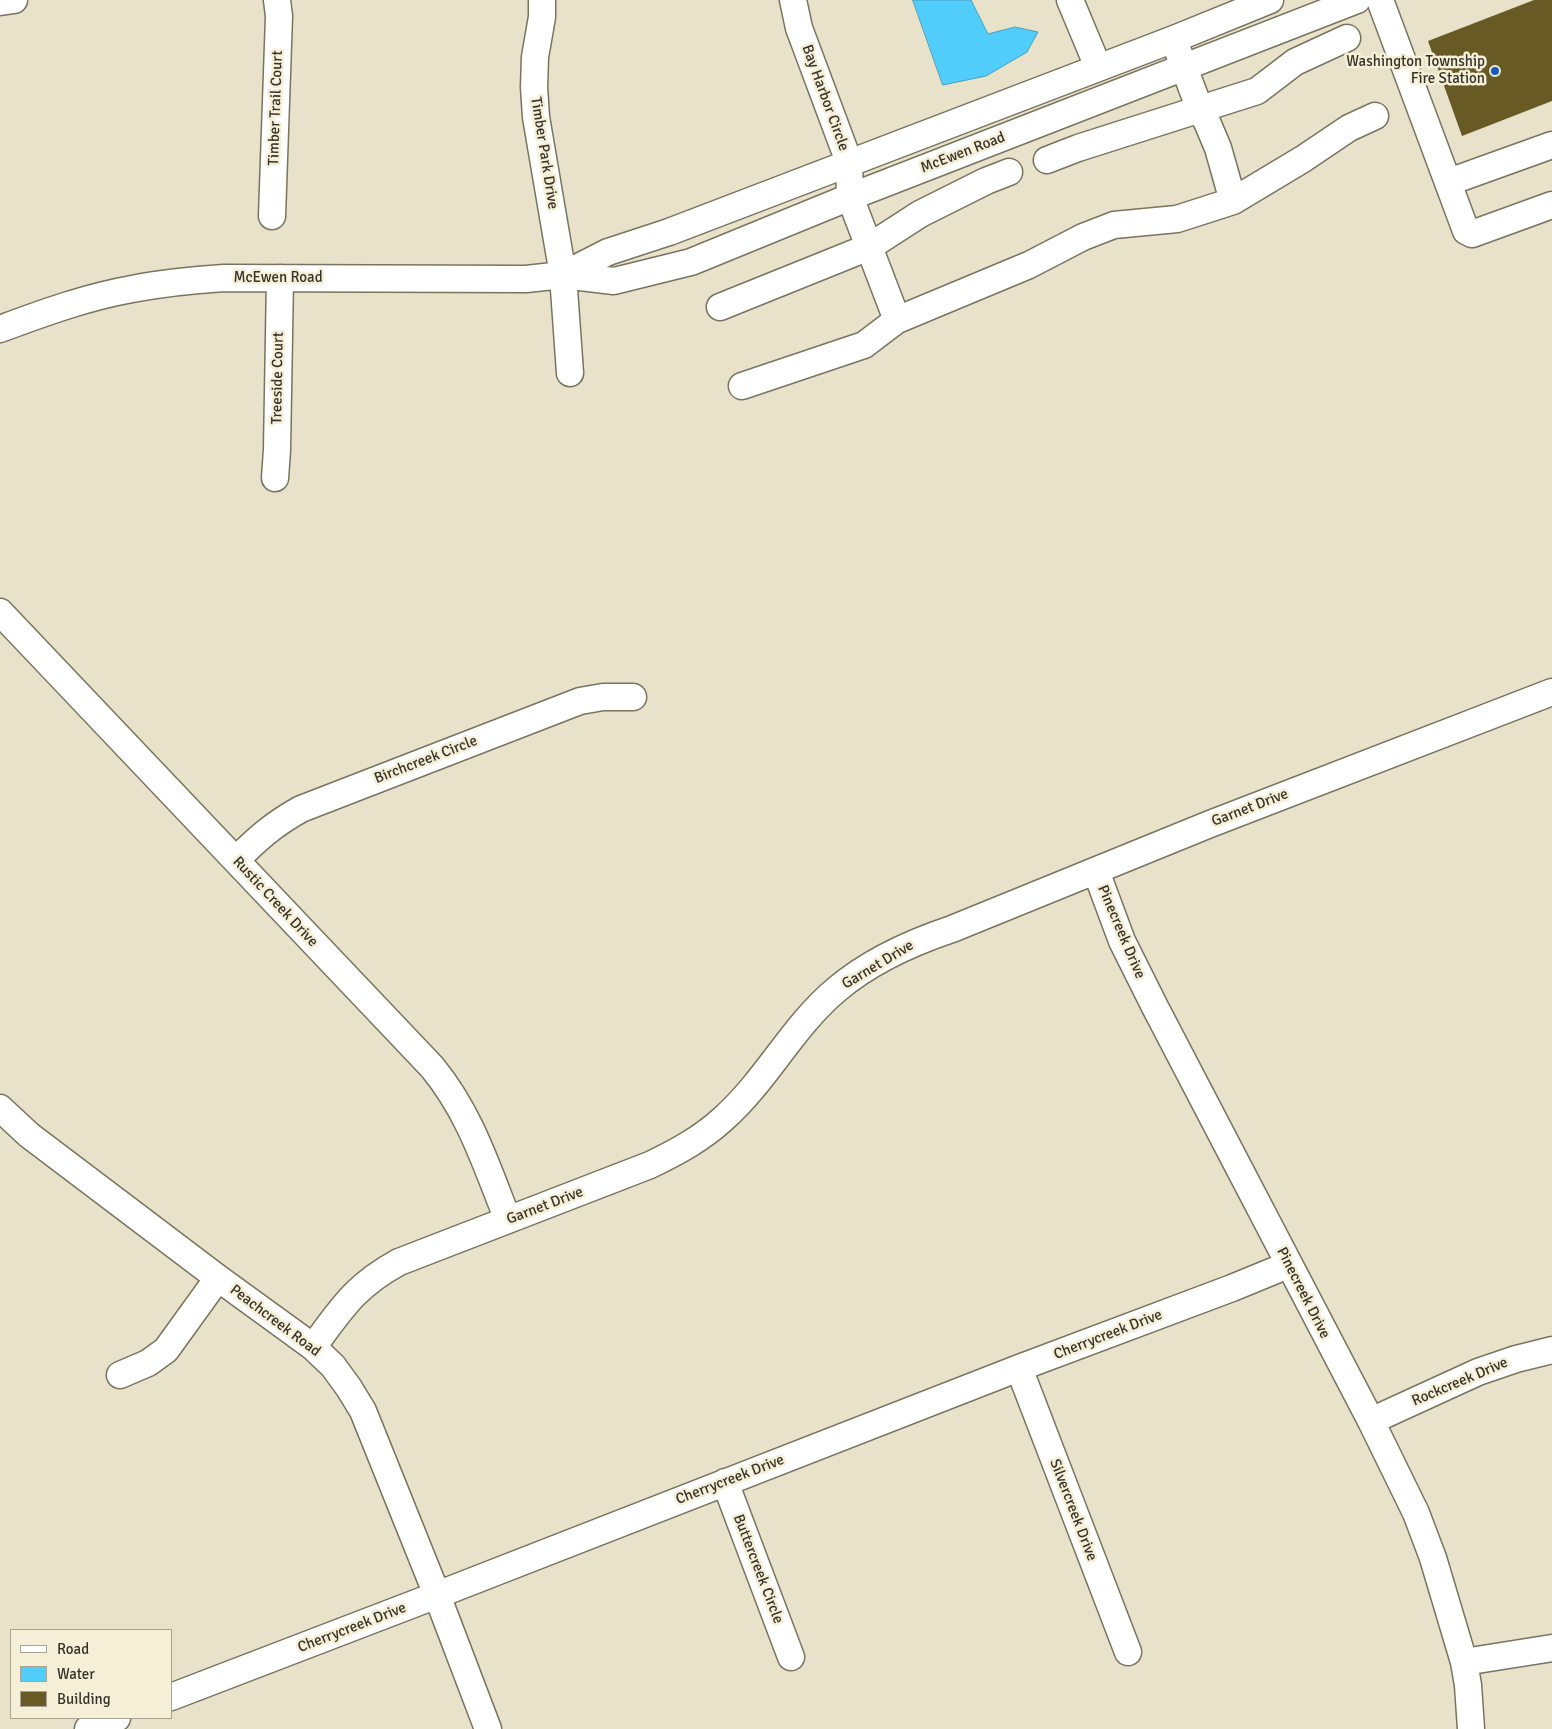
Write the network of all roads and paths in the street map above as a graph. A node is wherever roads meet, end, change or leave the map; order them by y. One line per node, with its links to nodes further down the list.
1 (14, 0): 9 (street)
2 (277, 0): 24 (street, Timber Trail Court)
3 (542, 0): 26 (street, Timber Park Drive)
4 (793, 0): 18 (street, Bay Harbor Circle)
5 (1070, 0): 12 (street)
6 (1270, 0): 11 (street, McEwen Road)
7 (1357, 0): 13 (street, McEwen Road)
8 (1380, 0): 20 (street)
9 (0, 2)
10 (1347, 38): 14 (street)
11 (1174, 39): 12 (street, McEwen Road); 13 (street)
12 (1098, 67): 18 (street, McEwen Road)
13 (1183, 68): 14 (street); 21 (street, McEwen Road)
14 (1200, 110): 17 (street); 22 (street)
15 (1375, 116): 22 (street)
16 (1552, 145): 20 (street)
17 (1048, 160)
18 (848, 162): 21 (street, Bay Harbor Circle); 26 (street, McEwen Road)
19 (1009, 172): 25 (street)
20 (1449, 182): 23 (street)
21 (850, 197): 25 (street, Bay Harbor Circle); 26 (street, McEwen Road)
22 (1233, 201): 29 (street)
23 (1552, 205)
24 (272, 216)
25 (869, 247): 28 (street); 29 (street, Bay Harbor Circle)
26 (563, 275): 27 (street, McEwen Road); 31 (street, Timber Park Drive)
27 (280, 278): 30 (street, McEwen Road); 33 (street, Treeside Court)
28 (720, 307)
29 (898, 320): 32 (street)
30 (0, 329)
31 (570, 373)
32 (742, 386)
33 (274, 478)
34 (0, 612): 37 (street, Rustic Creek Drive)
35 (1552, 692): 38 (street, Garnet Drive)
36 (633, 697): 37 (street, Birchcreek Circle)
37 (236, 860): 40 (street, Rustic Creek Drive)
38 (1096, 871): 40 (street, Garnet Drive); 41 (street, Pinecreek Drive)
39 (0, 1108): 42 (street, Peachcreek Road)
40 (508, 1220): 43 (street, Garnet Drive)
41 (1288, 1265): 45 (street, Cherrycreek Drive); 47 (street, Pinecreek Drive)
42 (218, 1278): 43 (street, Peachcreek Road); 46 (street)
43 (313, 1347): 49 (street, Peachcreek Road)
44 (1552, 1350): 47 (street, Rockcreek Drive)
45 (1019, 1368): 48 (street, Cherrycreek Drive); 51 (street, Silvercreek Drive)
46 (120, 1375)
47 (1371, 1421): 53 (street, Pinecreek Drive)
48 (725, 1482): 49 (street, Cherrycreek Drive); 52 (street, Buttercreek Circle)
49 (437, 1595): 54 (street, Cherrycreek Drive); 57 (street, Peachcreek Road)
50 (1552, 1648): 53 (street)
51 (1128, 1652)
52 (791, 1657)
53 (1464, 1662): 58 (street, Pinecreek Drive)
54 (172, 1697)
55 (114, 1719): 56 (street)
56 (88, 1729)
57 (488, 1729)
58 (1472, 1729)

